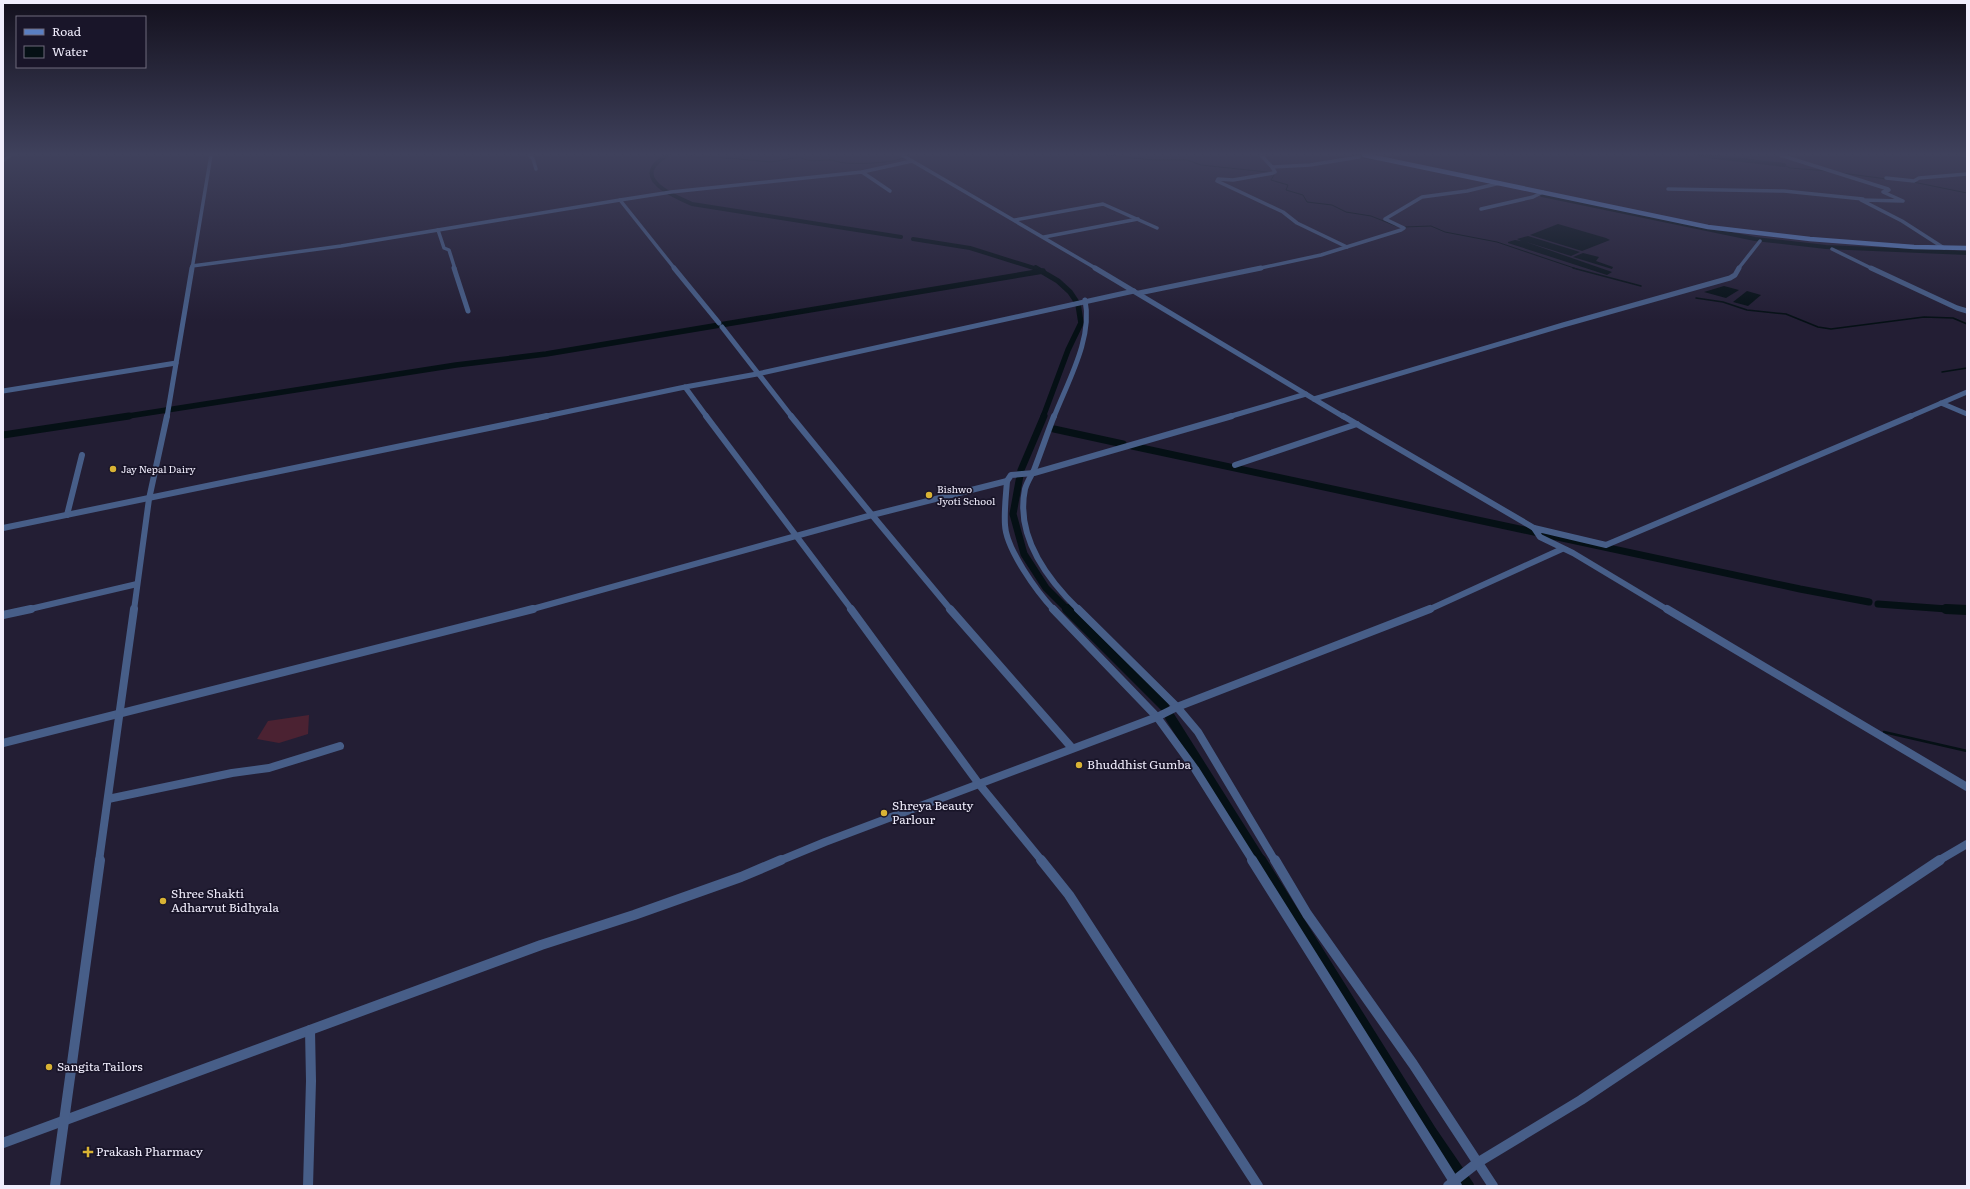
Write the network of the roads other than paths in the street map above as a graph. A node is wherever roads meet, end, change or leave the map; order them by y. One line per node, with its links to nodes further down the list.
1 (202, 210): 21 (street)
2 (556, 210): 14 (street)
3 (628, 210): 29 (street)
4 (999, 210): 12 (street)
5 (1068, 210): 12 (street)
6 (1119, 210): 11 (street)
7 (1280, 210): 17 (street)
8 (1399, 210): 17 (street)
9 (1633, 210): 18 (main road)
10 (1880, 210): 18 (street)
11 (1138, 219): 13 (street); 15 (street)
12 (1015, 220): 15 (street)
13 (1157, 228)
14 (438, 230): 21 (street); 25 (street)
15 (1044, 237): 22 (street)
16 (1760, 241): 34 (street)
17 (1347, 247): 22 (street)
18 (1944, 248): 19 (main road)
19 (1967, 248)
20 (1832, 249): 24 (street)
21 (192, 266): 28 (street)
22 (1136, 292): 23 (street); 33 (street)
23 (1083, 301): 29 (street); 40 (street)
24 (1957, 308): 26 (street); 27 (street)
25 (468, 311)
26 (1967, 311)
27 (1967, 315)
28 (176, 363): 31 (street); 42 (street)
29 (757, 374): 30 (street); 43 (street)
30 (685, 387): 42 (street); 47 (street)
31 (3, 391)
32 (1967, 392): 35 (street)
33 (1306, 394): 34 (street); 40 (street)
34 (1314, 399): 37 (street)
35 (1941, 403): 36 (street); 46 (street)
36 (1967, 414)
37 (1357, 424): 39 (street); 46 (street)
38 (82, 455): 44 (street)
39 (1235, 465)
40 (1030, 474): 41 (street); 51 (street)
41 (1007, 481): 43 (street); 53 (street)
42 (149, 497): 44 (street); 49 (street)
43 (872, 515): 47 (street); 56 (street)
44 (67, 516): 45 (street)
45 (3, 528)
46 (1534, 529): 48 (street)
47 (798, 536): 52 (street); 57 (street)
48 (1562, 549): 51 (street); 58 (street)
49 (137, 584): 50 (street); 52 (street)
50 (3, 615)
51 (1177, 707): 53 (street); 64 (street)
52 (119, 713): 54 (street); 59 (street)
53 (1157, 717): 56 (street); 65 (street)
54 (3, 743)
55 (340, 746): 59 (street)
56 (1072, 748): 57 (street)
57 (979, 784): 61 (street); 68 (street)
58 (1967, 788)
59 (108, 799): 62 (street)
60 (1967, 844): 64 (street)
61 (310, 1030): 62 (street); 67 (street)
62 (64, 1121): 63 (street); 66 (street)
63 (3, 1143)
64 (1475, 1165): 65 (street); 69 (street)
65 (1453, 1185)
66 (55, 1186)
67 (308, 1186)
68 (1258, 1186)
69 (1493, 1186)

